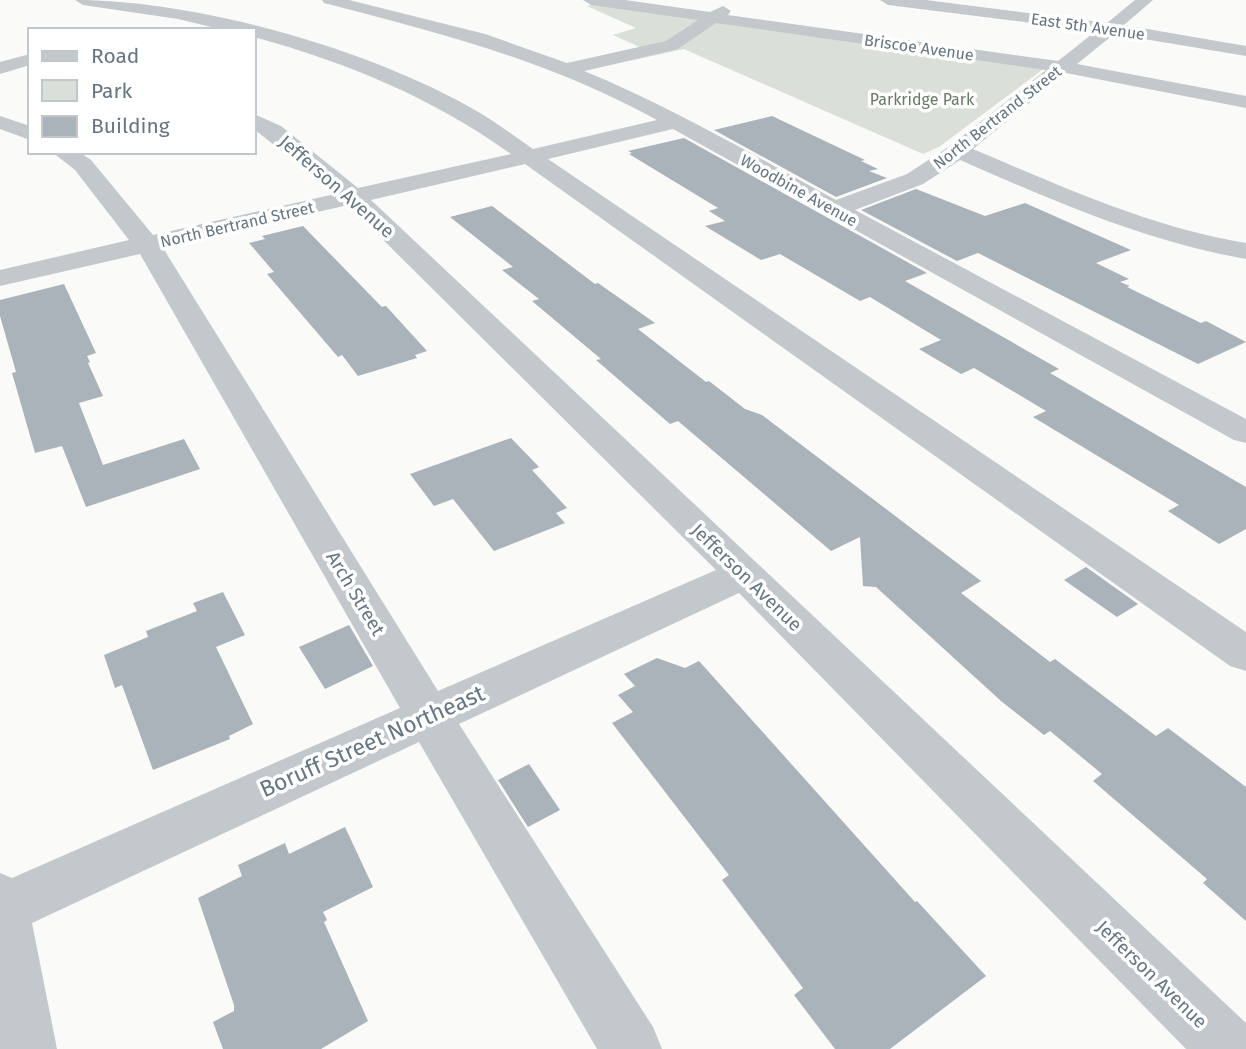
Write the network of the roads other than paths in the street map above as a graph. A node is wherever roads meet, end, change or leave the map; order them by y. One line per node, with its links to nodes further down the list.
1 (83, 0): 8 (street)
2 (330, 0): 19 (street, Woodbine Avenue)
3 (591, 0): 9 (street, Briscoe Avenue)
4 (888, 0): 10 (street, East 5th Avenue)
5 (1145, 0): 13 (street, North Bertrand Street)
6 (212, 4): 8 (street)
7 (733, 5): 9 (street)
8 (178, 14): 11 (street); 12 (street)
9 (713, 16): 16 (street, Briscoe Avenue); 19 (street)
10 (1021, 17): 13 (street, East 5th Avenue); 16 (street)
11 (139, 26)
12 (238, 28)
13 (1109, 28): 15 (street, East 5th Avenue); 20 (street, North Bertrand Street)
14 (256, 33): 29 (street)
15 (1246, 51)
16 (970, 54): 20 (street, Briscoe Avenue)
17 (28, 60): 18 (street)
18 (0, 68)
19 (566, 69): 25 (street, Woodbine Avenue)
20 (1054, 73): 21 (street, Briscoe Avenue); 22 (street); 27 (street, North Bertrand Street)
21 (1246, 102)
22 (1246, 114)
23 (256, 121): 30 (street, Jefferson Avenue)
24 (0, 122): 26 (street)
25 (678, 122): 29 (street, North Bertrand Street); 31 (street, Woodbine Avenue)
26 (28, 133)
27 (958, 151): 31 (street, North Bertrand Street); 33 (street)
28 (66, 154): 32 (street, Arch Street)
29 (533, 157): 30 (street, North Bertrand Street); 37 (street)
30 (354, 197): 32 (street, North Bertrand Street); 36 (street, Jefferson Avenue)
31 (834, 209): 35 (street, Woodbine Avenue)
32 (148, 244): 34 (street, North Bertrand Street); 38 (street, Arch Street)
33 (1246, 251)
34 (0, 278)
35 (1246, 433)
36 (744, 574): 38 (street, Boruff Street Northeast); 42 (street, Jefferson Avenue)
37 (1246, 654)
38 (428, 715): 39 (street, Boruff Street Northeast); 41 (street, Arch Street)
39 (1, 906): 40 (street)
40 (26, 1049)
41 (631, 1049)
42 (1229, 1049)

